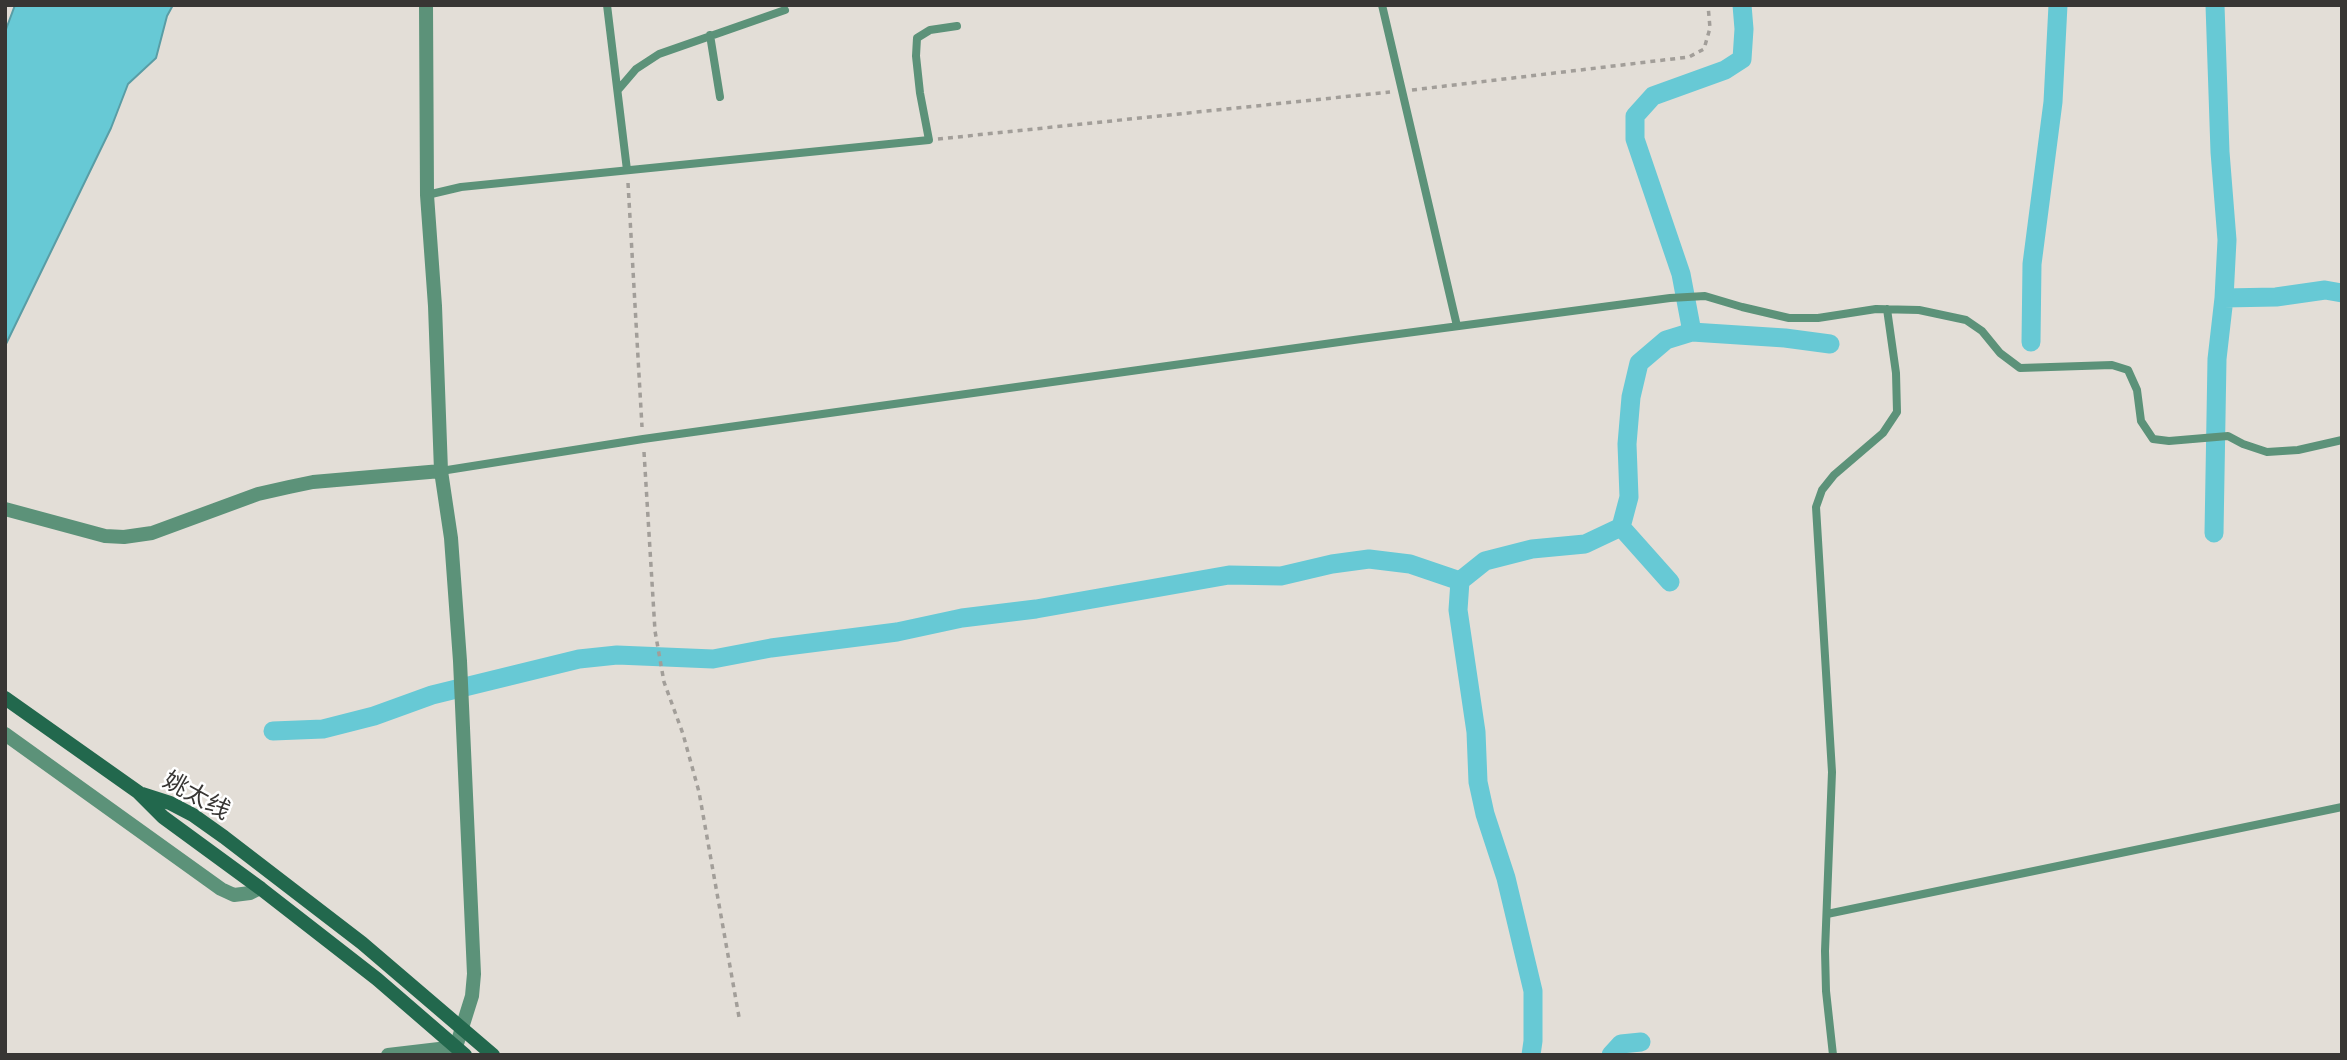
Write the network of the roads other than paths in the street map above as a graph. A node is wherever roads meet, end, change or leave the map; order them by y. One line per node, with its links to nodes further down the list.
1 (426, 5): 10 (street)
2 (607, 5): 7 (lane)
3 (1382, 5): 12 (lane)
4 (785, 10): 6 (lane)
5 (957, 26): 9 (lane)
6 (710, 35): 7 (lane); 8 (lane)
7 (618, 90): 9 (lane)
8 (720, 97)
9 (627, 170): 10 (lane)
10 (427, 195): 14 (street)
11 (1887, 309): 12 (lane); 13 (lane); 21 (lane)
12 (1457, 326): 14 (lane)
13 (2342, 440)
14 (441, 471): 15 (street); 22 (street)
15 (5, 509)
16 (5, 698): 18 (main road)
17 (5, 734): 20 (street)
18 (138, 792): 20 (main road, 姚太线); 22 (main road, 姚太线)
19 (2342, 807): 21 (lane)
20 (260, 888): 23 (main road, 姚太线)
21 (1827, 914): 26 (lane)
22 (462, 1027): 23 (street); 25 (main road, 姚太线)
23 (461, 1051): 24 (street)
24 (388, 1055)
25 (493, 1055)
26 (1833, 1055)

